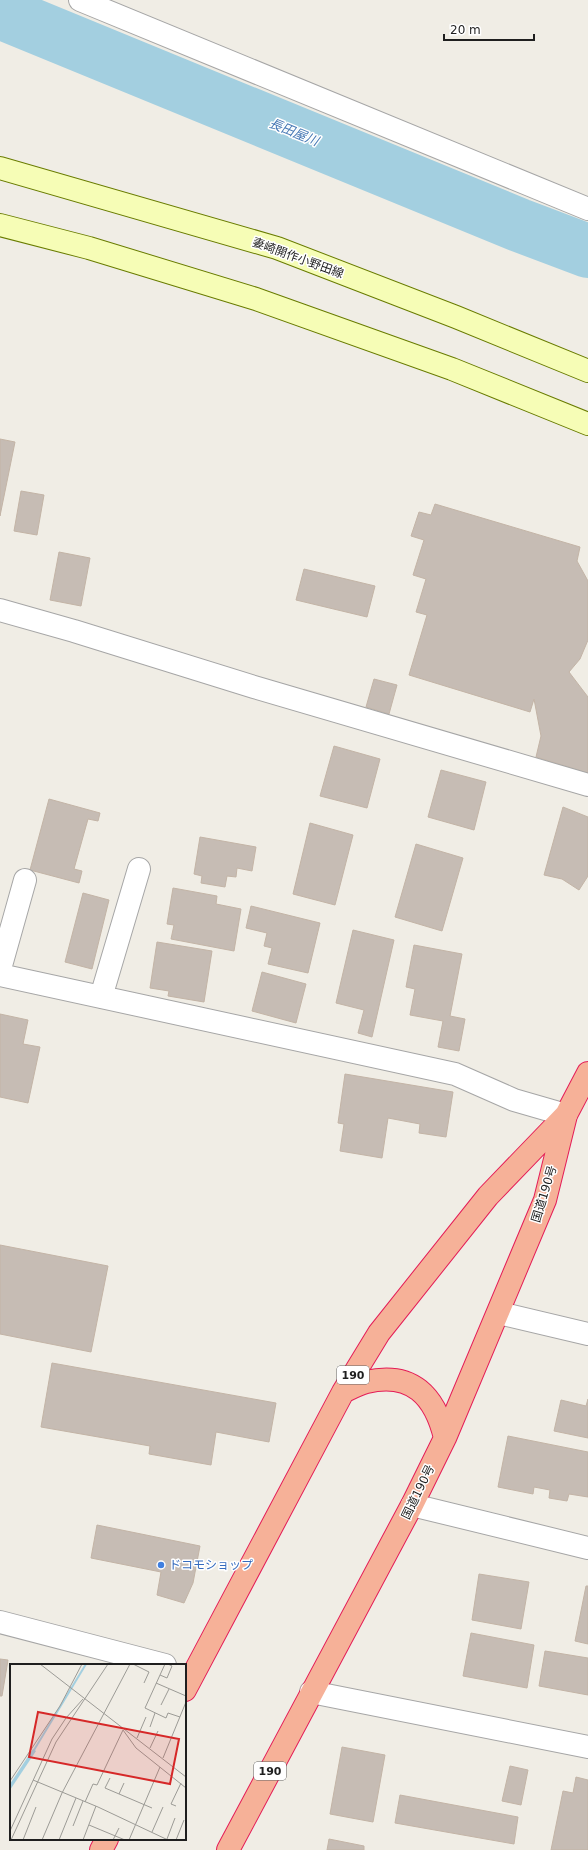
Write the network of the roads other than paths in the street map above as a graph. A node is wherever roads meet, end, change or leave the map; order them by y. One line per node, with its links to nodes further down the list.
1 (80, 0): 3 (street)
2 (0, 168): 5 (main road, 妻崎開作小野田線)
3 (588, 209)
4 (0, 225): 6 (main road)
5 (588, 371)
6 (588, 424)
7 (0, 610): 8 (street)
8 (588, 785)
9 (139, 869): 13 (street)
10 (25, 880): 11 (street)
11 (0, 969)
12 (0, 975): 13 (street)
13 (101, 997): 15 (street)
14 (588, 1073): 15 (highway, 国道190号 / 190)
15 (566, 1115): 16 (highway, 国道190号 / 190); 18 (highway, 国道190号 / 190)
16 (499, 1313): 17 (street); 19 (highway, 国道190号 / 190)
17 (588, 1334)
18 (343, 1392): 19 (highway); 24 (highway, 国道190号 / 190)
19 (445, 1438): 20 (highway, 国道190号 / 190)
20 (412, 1505): 21 (street); 25 (highway, 国道190号 / 190)
21 (588, 1548)
22 (0, 1622): 23 (street)
23 (161, 1664)
24 (188, 1678)
25 (311, 1692): 26 (street); 29 (highway, 国道190号 / 190)
26 (588, 1747)
27 (106, 1840): 28 (highway)
28 (101, 1850)
29 (228, 1850)

